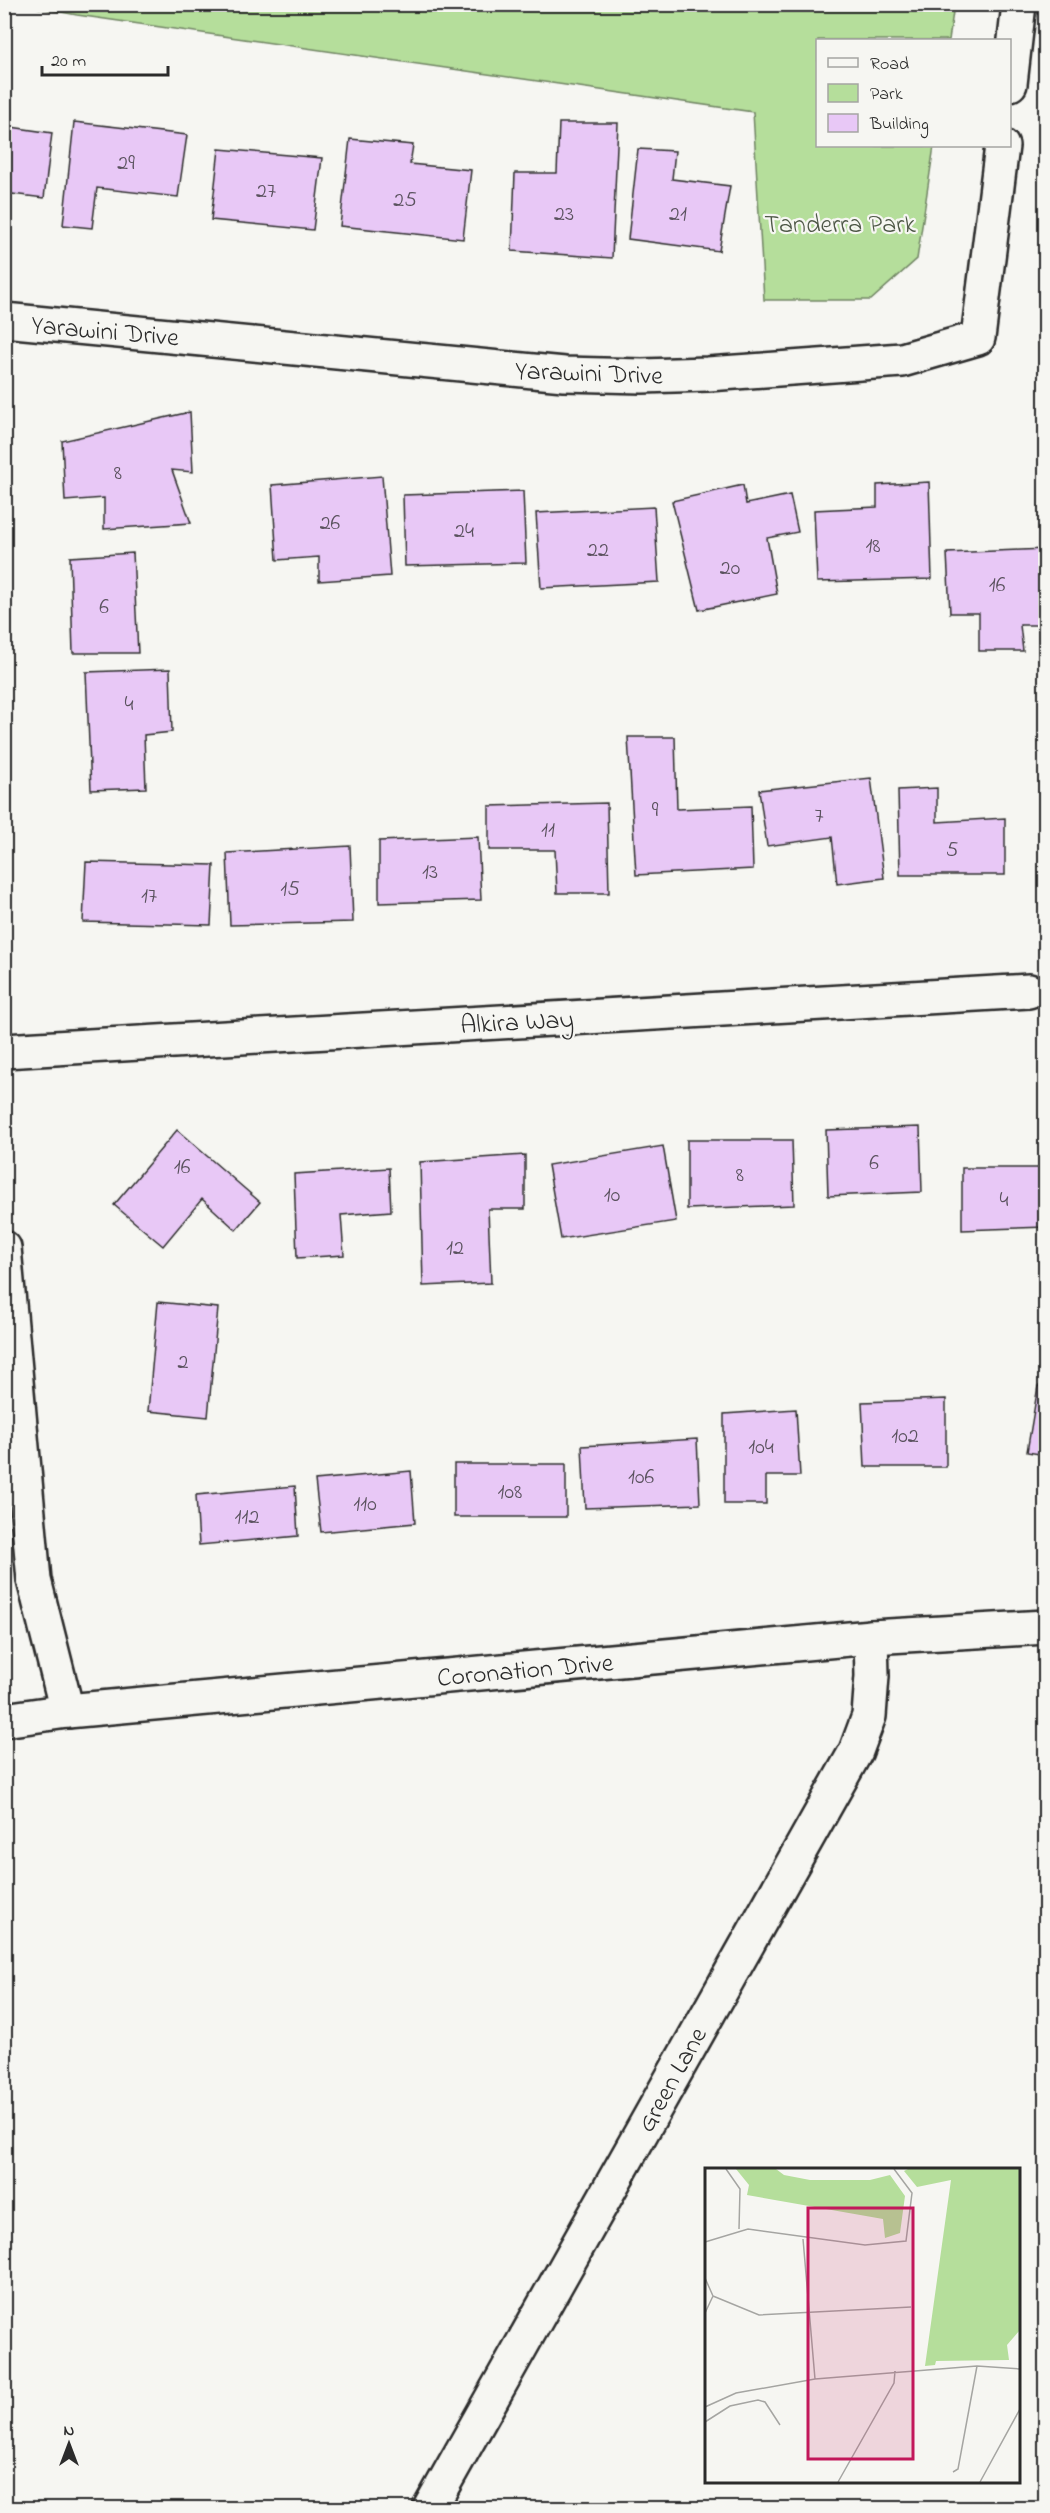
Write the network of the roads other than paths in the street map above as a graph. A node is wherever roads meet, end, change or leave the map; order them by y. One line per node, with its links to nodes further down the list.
1 (1020, 4): 2 (street)
2 (1011, 76)
3 (1002, 147): 4 (street, Yarawini Drive)
4 (4, 320)
5 (1029, 991): 6 (street, Alkira Way)
6 (4, 1051)
7 (4, 1248): 10 (street)
8 (1046, 1627): 9 (street, Coronation Drive)
9 (871, 1637): 10 (street, Coronation Drive); 12 (street, Green Lane)
10 (67, 1711): 11 (street, Coronation Drive)
11 (4, 1720)
12 (430, 2508)

